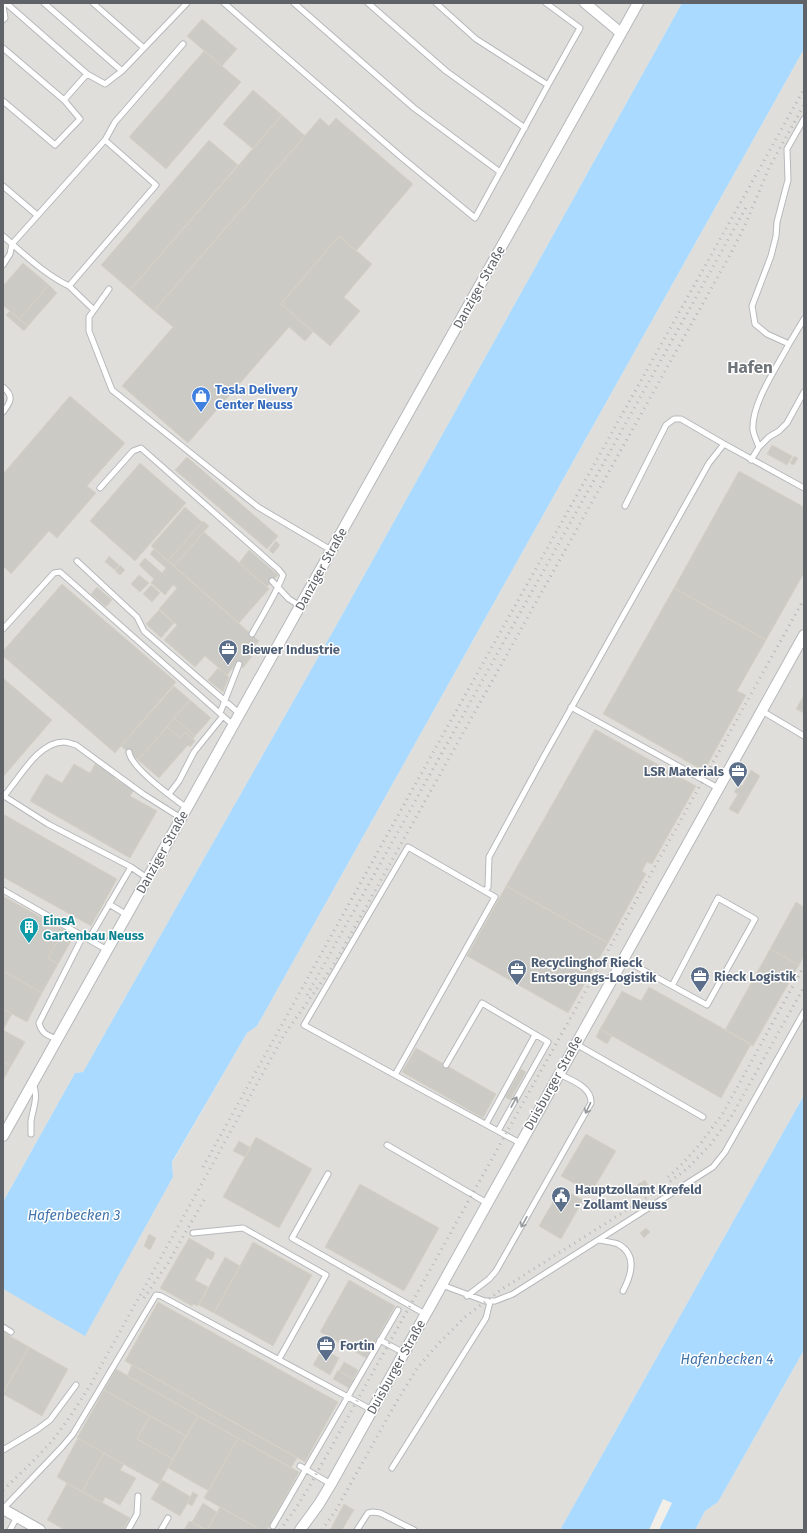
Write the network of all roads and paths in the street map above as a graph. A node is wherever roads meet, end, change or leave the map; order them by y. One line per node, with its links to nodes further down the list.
1 (6, 3): 19 (lane)
2 (44, 3): 18 (lane)
3 (93, 3): 17 (lane)
4 (187, 3): 17 (lane)
5 (224, 3): 26 (lane)
6 (294, 3): 26 (lane)
7 (368, 3): 24 (lane)
8 (436, 3): 20 (lane)
9 (546, 3): 20 (lane)
10 (584, 3): 14 (street)
11 (638, 3): 14 (street, Danziger Straße)
12 (3, 6): 13 (lane)
13 (3, 20)
14 (622, 33): 46 (street, Danziger Straße)
15 (183, 44): 25 (lane)
16 (3, 48): 21 (lane)
17 (144, 48): 18 (lane)
18 (122, 71): 19 (lane)
19 (86, 74): 21 (lane)
20 (548, 85): 24 (lane)
21 (64, 100): 22 (lane)
22 (3, 101)
23 (804, 119): 36 (lane)
24 (525, 128): 26 (lane)
25 (105, 140): 28 (lane); 32 (lane)
26 (500, 172)
27 (3, 186): 28 (lane)
28 (37, 215): 30 (lane)
29 (3, 236): 30 (lane)
30 (12, 244): 31 (lane); 32 (lane)
31 (3, 265)
32 (69, 286): 34 (lane)
33 (109, 289): 34 (lane)
34 (94, 310): 46 (lane)
35 (804, 319): 36 (lane)
36 (789, 344): 41 (lane)
37 (3, 387): 39 (lane)
38 (804, 392): 41 (lane)
39 (3, 412)
40 (724, 444): 42 (lane); 45 (lane); 56 (lane)
41 (759, 448): 42 (lane)
42 (751, 460): 44 (lane)
43 (100, 488): 49 (lane)
44 (804, 488)
45 (625, 506)
46 (331, 550): 50 (street, Danziger Straße)
47 (77, 561): 55 (lane)
48 (272, 582): 49 (lane)
49 (279, 587): 50 (lane); 52 (lane)
50 (300, 606): 59 (street, Danziger Straße)
51 (3, 629): 58 (lane)
52 (252, 634)
53 (802, 641): 57 (street, Duisburger Straße)
54 (239, 664): 55 (lane)
55 (224, 701): 58 (lane); 59 (lane)
56 (571, 708): 63 (lane); 71 (lane)
57 (762, 711): 61 (lane); 63 (street, Duisburger Straße)
58 (221, 714): 60 (lane); 64 (lane)
59 (240, 714): 60 (street, Danziger Straße)
60 (233, 725): 66 (street, Danziger Straße)
61 (804, 736)
62 (129, 752): 64 (lane)
63 (718, 788): 77 (street, Duisburger Straße)
64 (169, 794): 66 (lane)
65 (3, 796): 67 (lane); 68 (lane)
66 (187, 808): 67 (street, Danziger Straße)
67 (181, 818): 69 (street, Danziger Straße)
68 (130, 867): 69 (lane); 72 (lane)
69 (147, 878): 73 (street, Danziger Straße)
70 (3, 890): 74 (lane)
71 (485, 890): 85 (lane); 85 (lane)
72 (109, 904): 73 (lane); 75 (lane)
73 (127, 915): 76 (street, Danziger Straße)
74 (83, 936): 75 (lane); 81 (lane)
75 (89, 939): 76 (lane)
76 (107, 950): 81 (street, Danziger Straße)
77 (623, 959): 78 (lane); 82 (street, Duisburger Straße)
78 (672, 986): 78 (lane)
79 (804, 1012): 97 (lane)
80 (535, 1035): 83 (lane); 88 (lane); 89 (lane, one-way to 80)
81 (57, 1040): 86 (street, Danziger Straße)
82 (575, 1044): 84 (street, Duisburger Straße); 87 (lane)
83 (446, 1065)
84 (558, 1073): 92 (street, Duisburger Straße); 100 (lane, one-way to 100)
85 (395, 1075): 88 (lane)
86 (32, 1084): 90 (lane); 91 (street, Danziger Straße)
87 (703, 1117)
88 (486, 1124): 89 (lane)
89 (498, 1131): 92 (lane)
90 (31, 1134)
91 (3, 1136)
92 (520, 1143): 95 (street, Duisburger Straße)
93 (387, 1145): 95 (lane)
94 (328, 1174): 103 (lane)
95 (487, 1203): 98 (street, Duisburger Straße)
96 (192, 1233): 108 (lane)
97 (599, 1240): 99 (lane); 101 (lane)
98 (441, 1285): 100 (lane); 103 (street, Duisburger Straße)
99 (623, 1291)
100 (467, 1296): 101 (lane)
101 (490, 1302): 114 (lane)
102 (398, 1310): 106 (lane)
103 (426, 1314): 107 (street, Duisburger Straße)
104 (3, 1327): 105 (lane)
105 (11, 1332)
106 (380, 1340): 107 (lane); 110 (lane)
107 (404, 1353): 111 (street, Duisburger Straße)
108 (279, 1359): 110 (lane); 118 (lane)
109 (76, 1385): 112 (lane)
110 (348, 1396): 111 (lane); 115 (lane)
111 (372, 1410): 116 (street, Duisburger Straße)
112 (3, 1450)
113 (300, 1466): 115 (lane)
114 (392, 1468)
115 (306, 1469): 116 (lane); 121 (lane)
116 (331, 1484): 126 (street, Duisburger Straße)
117 (138, 1496): 124 (lane)
118 (3, 1509): 119 (street)
119 (18, 1517): 122 (lane); 123 (street)
120 (168, 1518): 125 (lane)
121 (274, 1526)
122 (10, 1530)
123 (40, 1530)
124 (128, 1530)
125 (161, 1530)
126 (300, 1530)
127 (357, 1530): 128 (lane)
128 (414, 1530)

